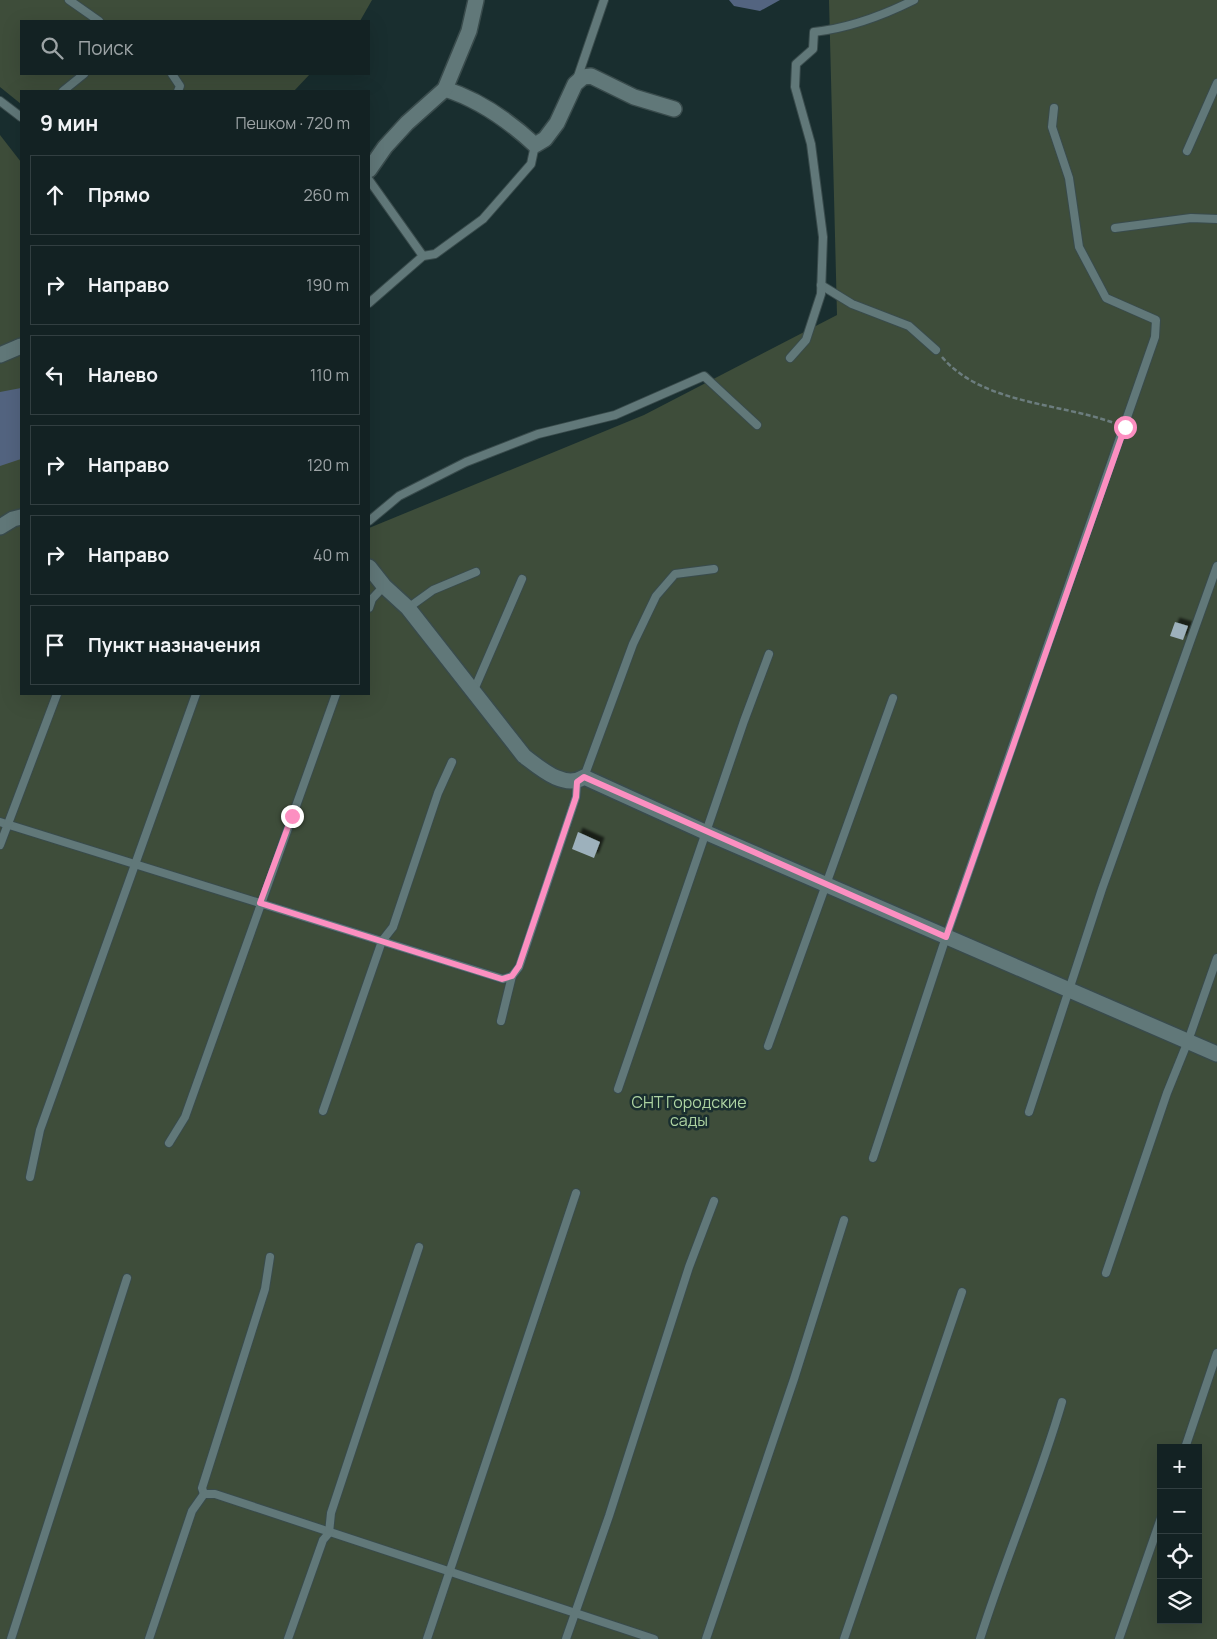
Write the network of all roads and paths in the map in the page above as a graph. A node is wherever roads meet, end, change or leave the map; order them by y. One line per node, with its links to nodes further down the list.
1 (68, 0): 5 (lane)
2 (476, 0): 12 (street)
3 (604, 0): 9 (lane)
4 (914, 0): 24 (lane)
5 (97, 20)
6 (83, 75): 10 (lane)
7 (173, 75): 11 (lane)
8 (1217, 83): 18 (lane)
9 (575, 84): 15 (street); 17 (street)
10 (65, 90)
11 (178, 90)
12 (445, 90): 17 (street); 19 (street)
13 (0, 101): 16 (lane)
14 (1054, 108): 31 (lane)
15 (674, 109)
16 (20, 116)
17 (535, 145): 23 (lane)
18 (1188, 151)
19 (370, 169)
20 (370, 181): 23 (lane)
21 (1217, 219): 22 (lane)
22 (1115, 228)
23 (423, 256): 25 (lane)
24 (821, 285): 27 (lane); 29 (lane)
25 (370, 302)
26 (20, 346): 28 (street)
27 (936, 350): 31 (path)
28 (0, 355)
29 (790, 358)
30 (757, 426): 33 (lane)
31 (1125, 427): 57 (lane)
32 (20, 517): 34 (street)
33 (370, 520)
34 (0, 527)
35 (1217, 566): 61 (lane)
36 (370, 568): 40 (street)
37 (714, 570): 50 (lane)
38 (476, 572): 42 (lane)
39 (522, 580): 44 (lane)
40 (384, 586): 41 (lane); 42 (street)
41 (370, 605)
42 (408, 608): 44 (street)
43 (769, 654): 52 (lane)
44 (474, 690): 50 (street)
45 (57, 695): 51 (lane)
46 (196, 695): 54 (lane)
47 (336, 695): 56 (lane)
48 (894, 698): 55 (lane)
49 (452, 762): 58 (lane)
50 (580, 779): 52 (street); 60 (lane)
51 (3, 823): 53 (lane); 54 (lane)
52 (707, 833): 55 (street); 66 (lane)
53 (0, 845)
54 (134, 864): 56 (lane); 71 (lane)
55 (828, 884): 57 (street); 64 (lane)
56 (260, 903): 58 (lane); 69 (lane)
57 (946, 937): 61 (street); 70 (lane)
58 (382, 941): 60 (lane); 67 (lane)
59 (1217, 958): 63 (lane)
60 (512, 976): 62 (lane)
61 (1069, 990): 63 (street); 68 (lane)
62 (501, 1021)
63 (1188, 1041): 65 (street); 77 (lane)
64 (768, 1046)
65 (1217, 1054)
66 (618, 1088)
67 (323, 1111)
68 (1029, 1112)
69 (169, 1143)
70 (873, 1158)
71 (30, 1177)
72 (576, 1193): 86 (lane)
73 (714, 1201): 87 (lane)
74 (844, 1220): 94 (lane)
75 (419, 1247): 85 (lane)
76 (270, 1257): 83 (lane)
77 (1106, 1273)
78 (127, 1278): 88 (lane)
79 (962, 1292): 95 (lane)
80 (1217, 1353): 82 (lane)
81 (1062, 1402): 96 (lane)
82 (1186, 1444)
83 (204, 1494): 85 (lane); 89 (lane)
84 (1157, 1530): 97 (lane)
85 (329, 1533): 86 (lane); 90 (lane)
86 (449, 1572): 87 (lane); 91 (lane)
87 (574, 1614): 92 (lane); 93 (lane)
88 (11, 1639)
89 (149, 1639)
90 (288, 1639)
91 (427, 1639)
92 (566, 1639)
93 (654, 1639)
94 (706, 1639)
95 (844, 1639)
96 (980, 1639)
97 (1120, 1639)

